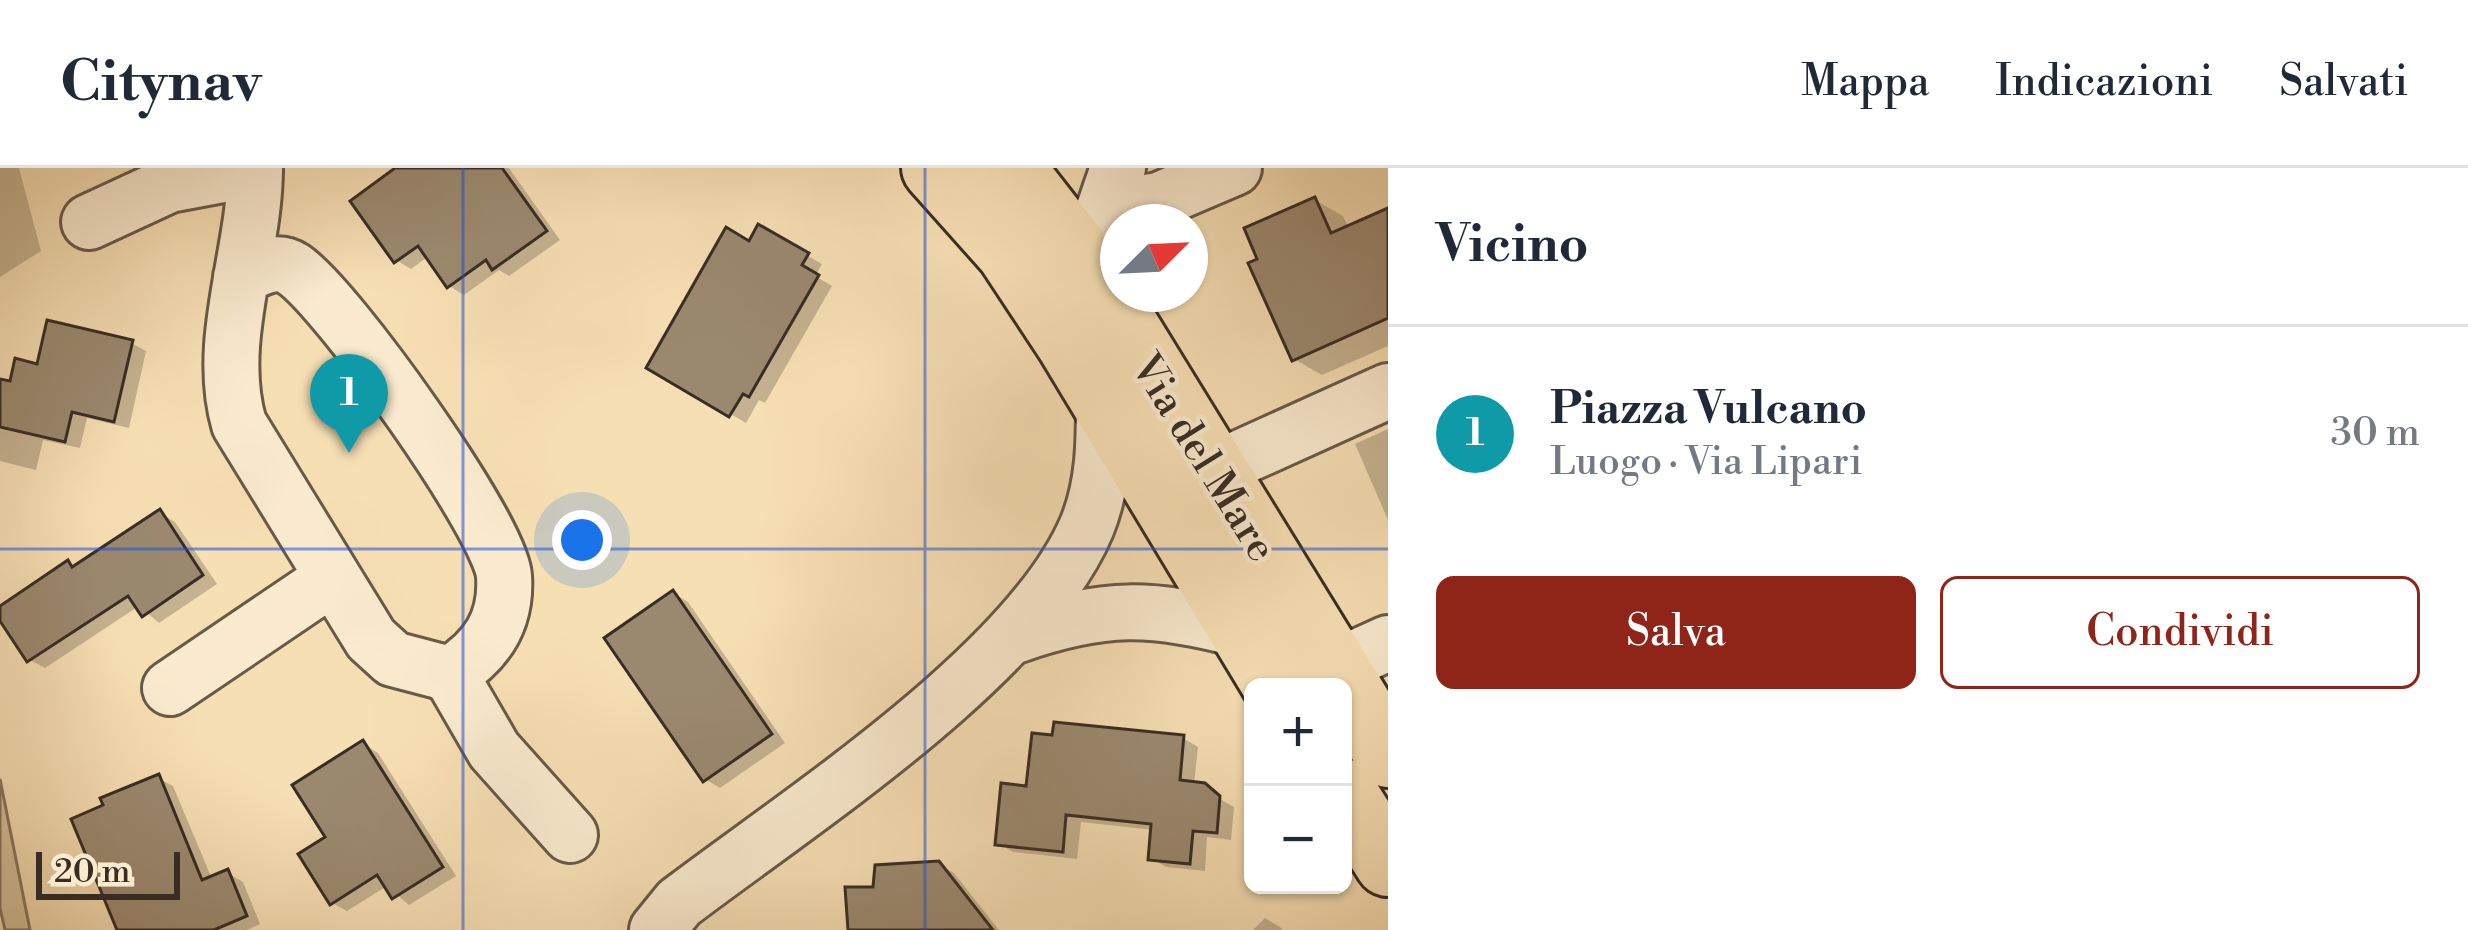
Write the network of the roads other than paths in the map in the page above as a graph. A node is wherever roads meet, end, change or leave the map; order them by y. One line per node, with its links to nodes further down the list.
1 (935, 168): 11 (main road, Via del Mare)
2 (1011, 168): 8 (main road, Via del Mare)
3 (1234, 168): 5 (street)
4 (255, 182): 6 (street); 7 (street)
5 (1111, 189)
6 (88, 221)
7 (266, 272): 13 (street); 17 (street)
8 (1100, 289)
9 (1116, 312): 12 (main road, Via del Mare)
10 (1388, 392): 12 (street)
11 (1104, 399): 14 (main road, Via del Mare); 15 (street)
12 (1214, 470): 16 (main road, Via del Mare)
13 (332, 579): 17 (street); 18 (street)
14 (1241, 630): 15 (street); 16 (main road, Via del Mare)
15 (1015, 636): 22 (street)
16 (1333, 666): 19 (main road, Via del Mare)
17 (454, 680): 20 (street)
18 (170, 688)
19 (1376, 760): 21 (main road, Via del Mare)
20 (570, 836)
21 (1388, 863)
22 (675, 921)

